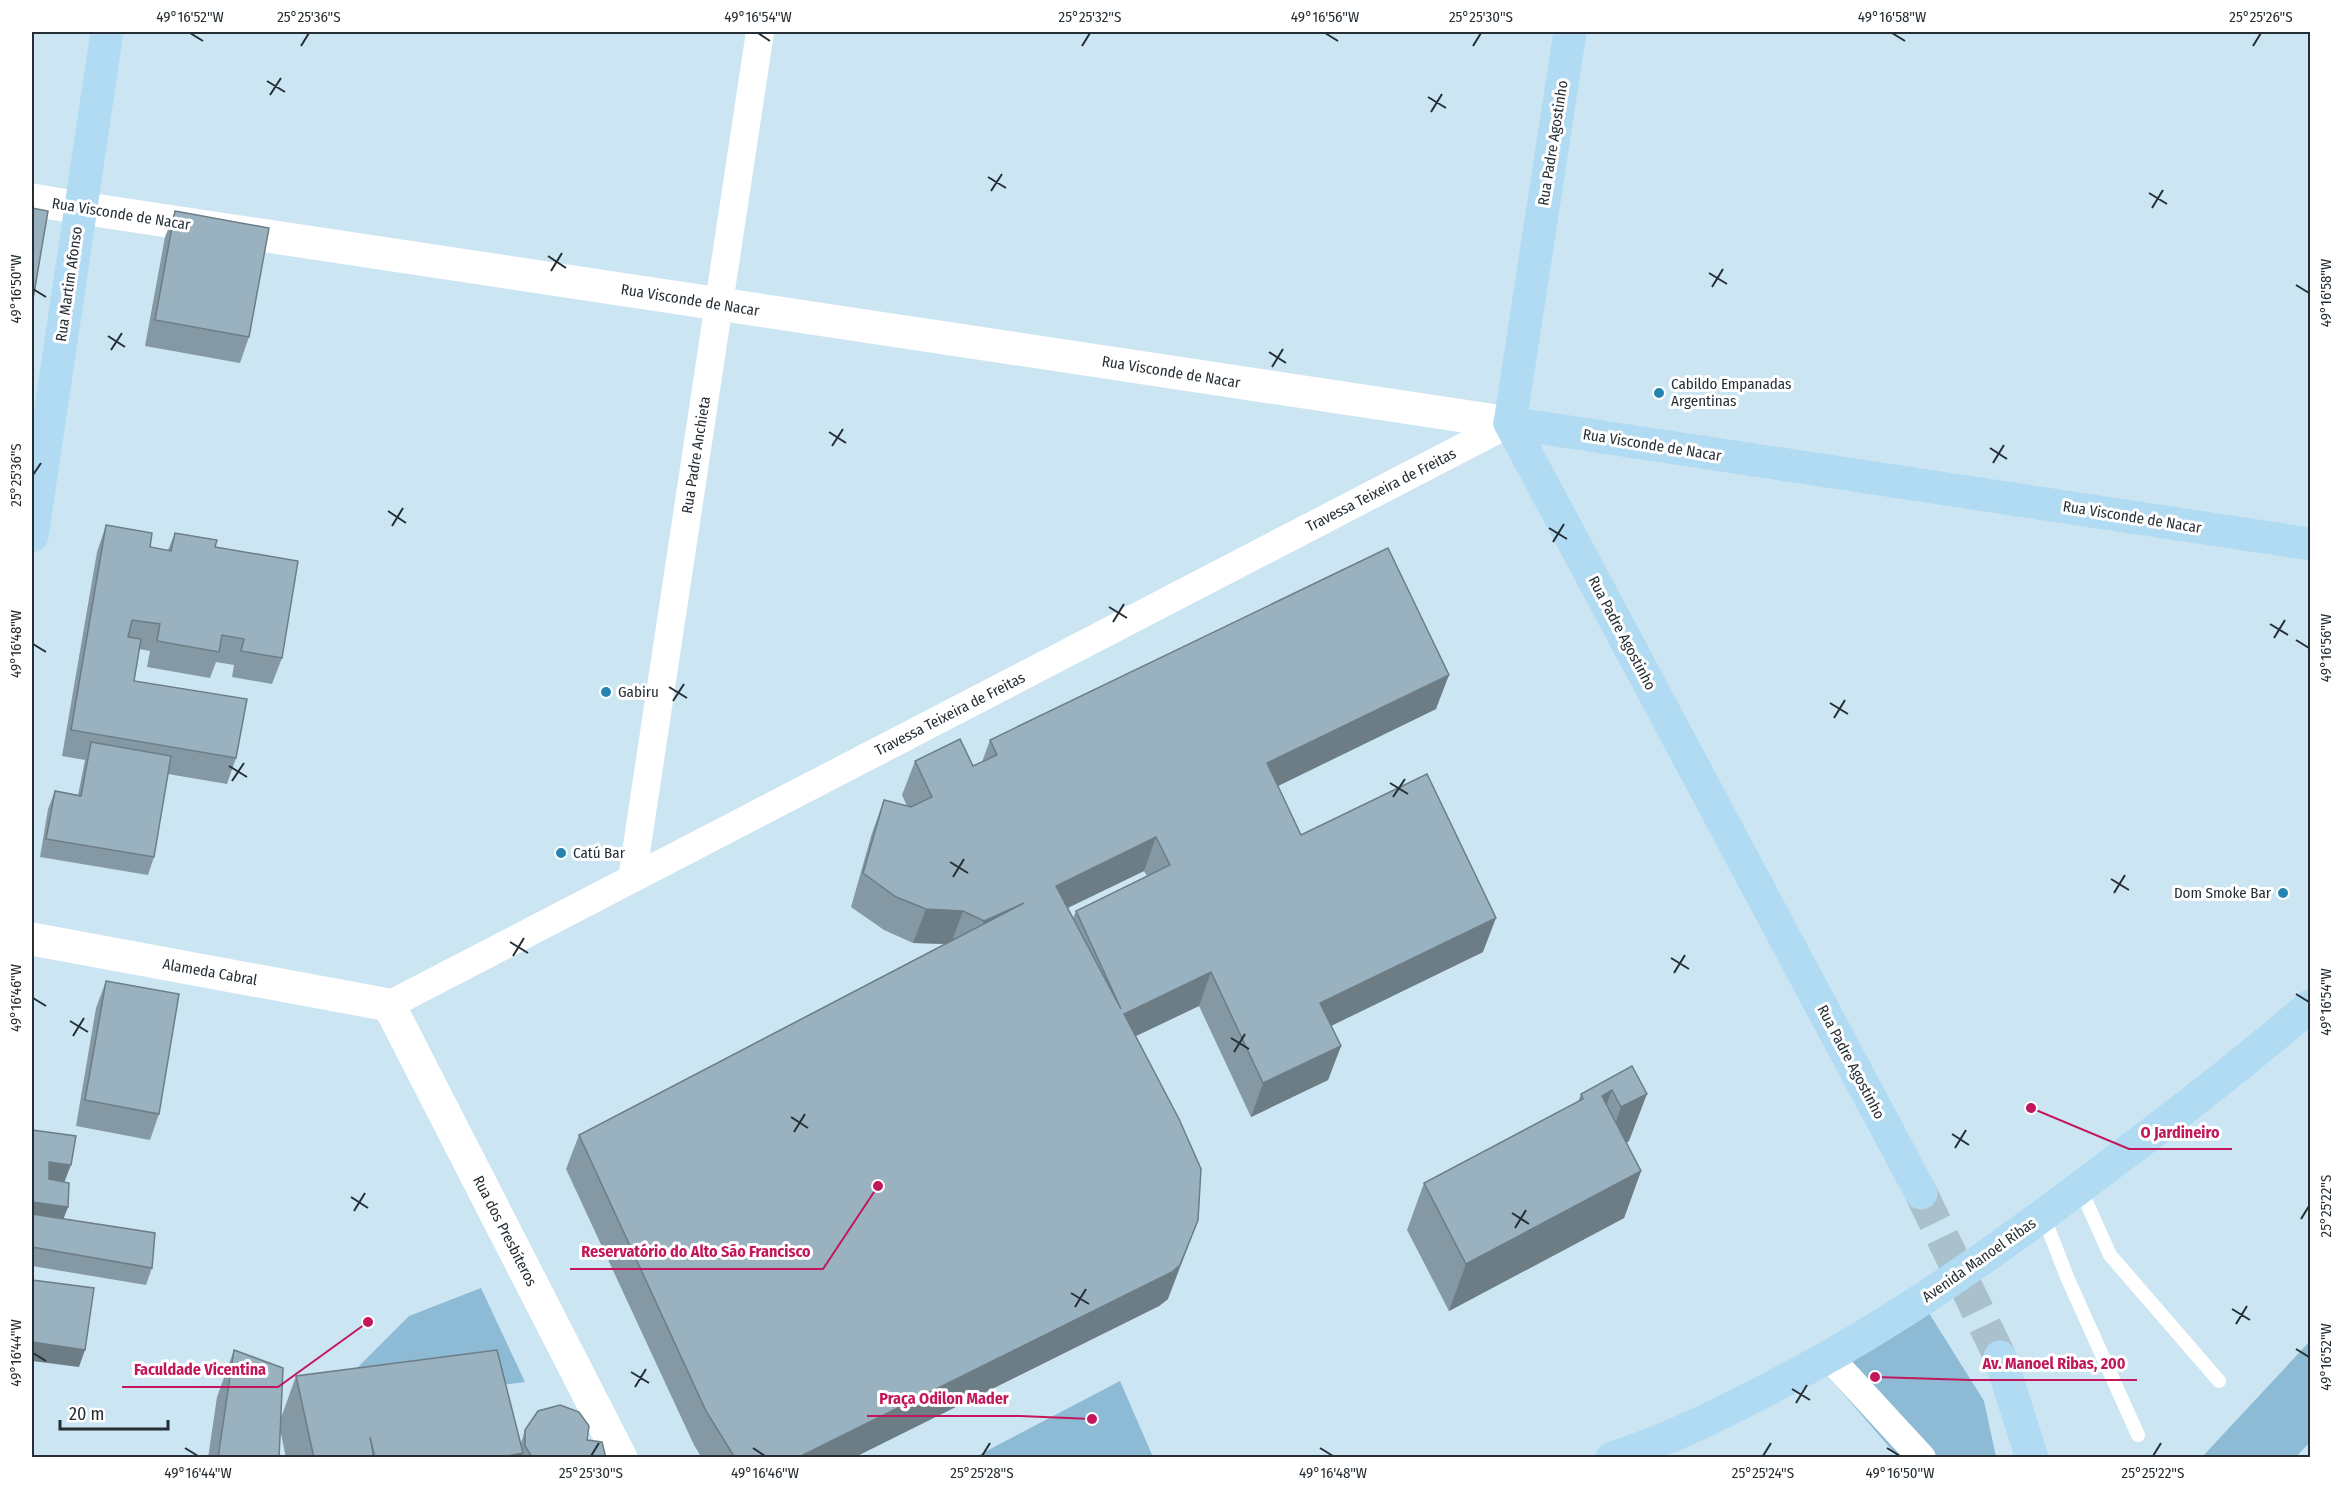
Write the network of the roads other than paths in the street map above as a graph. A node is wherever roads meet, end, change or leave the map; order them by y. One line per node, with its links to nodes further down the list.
1 (107, 32): 5 (main road, Rua Martim Afonso)
2 (760, 32): 6 (street, Rua Padre Anchieta)
3 (1570, 32): 7 (main road, Rua Padre Agostinho)
4 (32, 200): 5 (main road, Rua Visconde de Nacar)
5 (81, 208): 6 (main road, Rua Visconde de Nacar); 8 (main road, Rua Martim Afonso)
6 (719, 304): 7 (main road, Rua Visconde de Nacar); 10 (street, Rua Padre Anchieta)
7 (1510, 423): 9 (main road, Rua Visconde de Nacar); 10 (street, Travessa Teixeira de Freitas); 15 (main road, Rua Padre Agostinho)
8 (32, 536)
9 (2310, 544)
10 (632, 879): 12 (street, Travessa Teixeira de Freitas)
11 (32, 939): 12 (main road, Alameda Cabral)
12 (389, 1005): 21 (main road, Rua dos Presbíteros)
13 (2310, 1006): 14 (main road, Avenida Manoel Ribas)
14 (2080, 1188): 16 (main road, Avenida Manoel Ribas); 19 (lane)
15 (1921, 1193)
16 (2043, 1215): 17 (main road, Avenida Manoel Ribas); 20 (lane)
17 (1829, 1357): 22 (main road, Avenida Manoel Ribas); 23 (street)
18 (2000, 1357): 24 (main road)
19 (2219, 1381)
20 (2138, 1435)
21 (621, 1458)
22 (1612, 1458)
23 (1922, 1458)
24 (2032, 1458)

